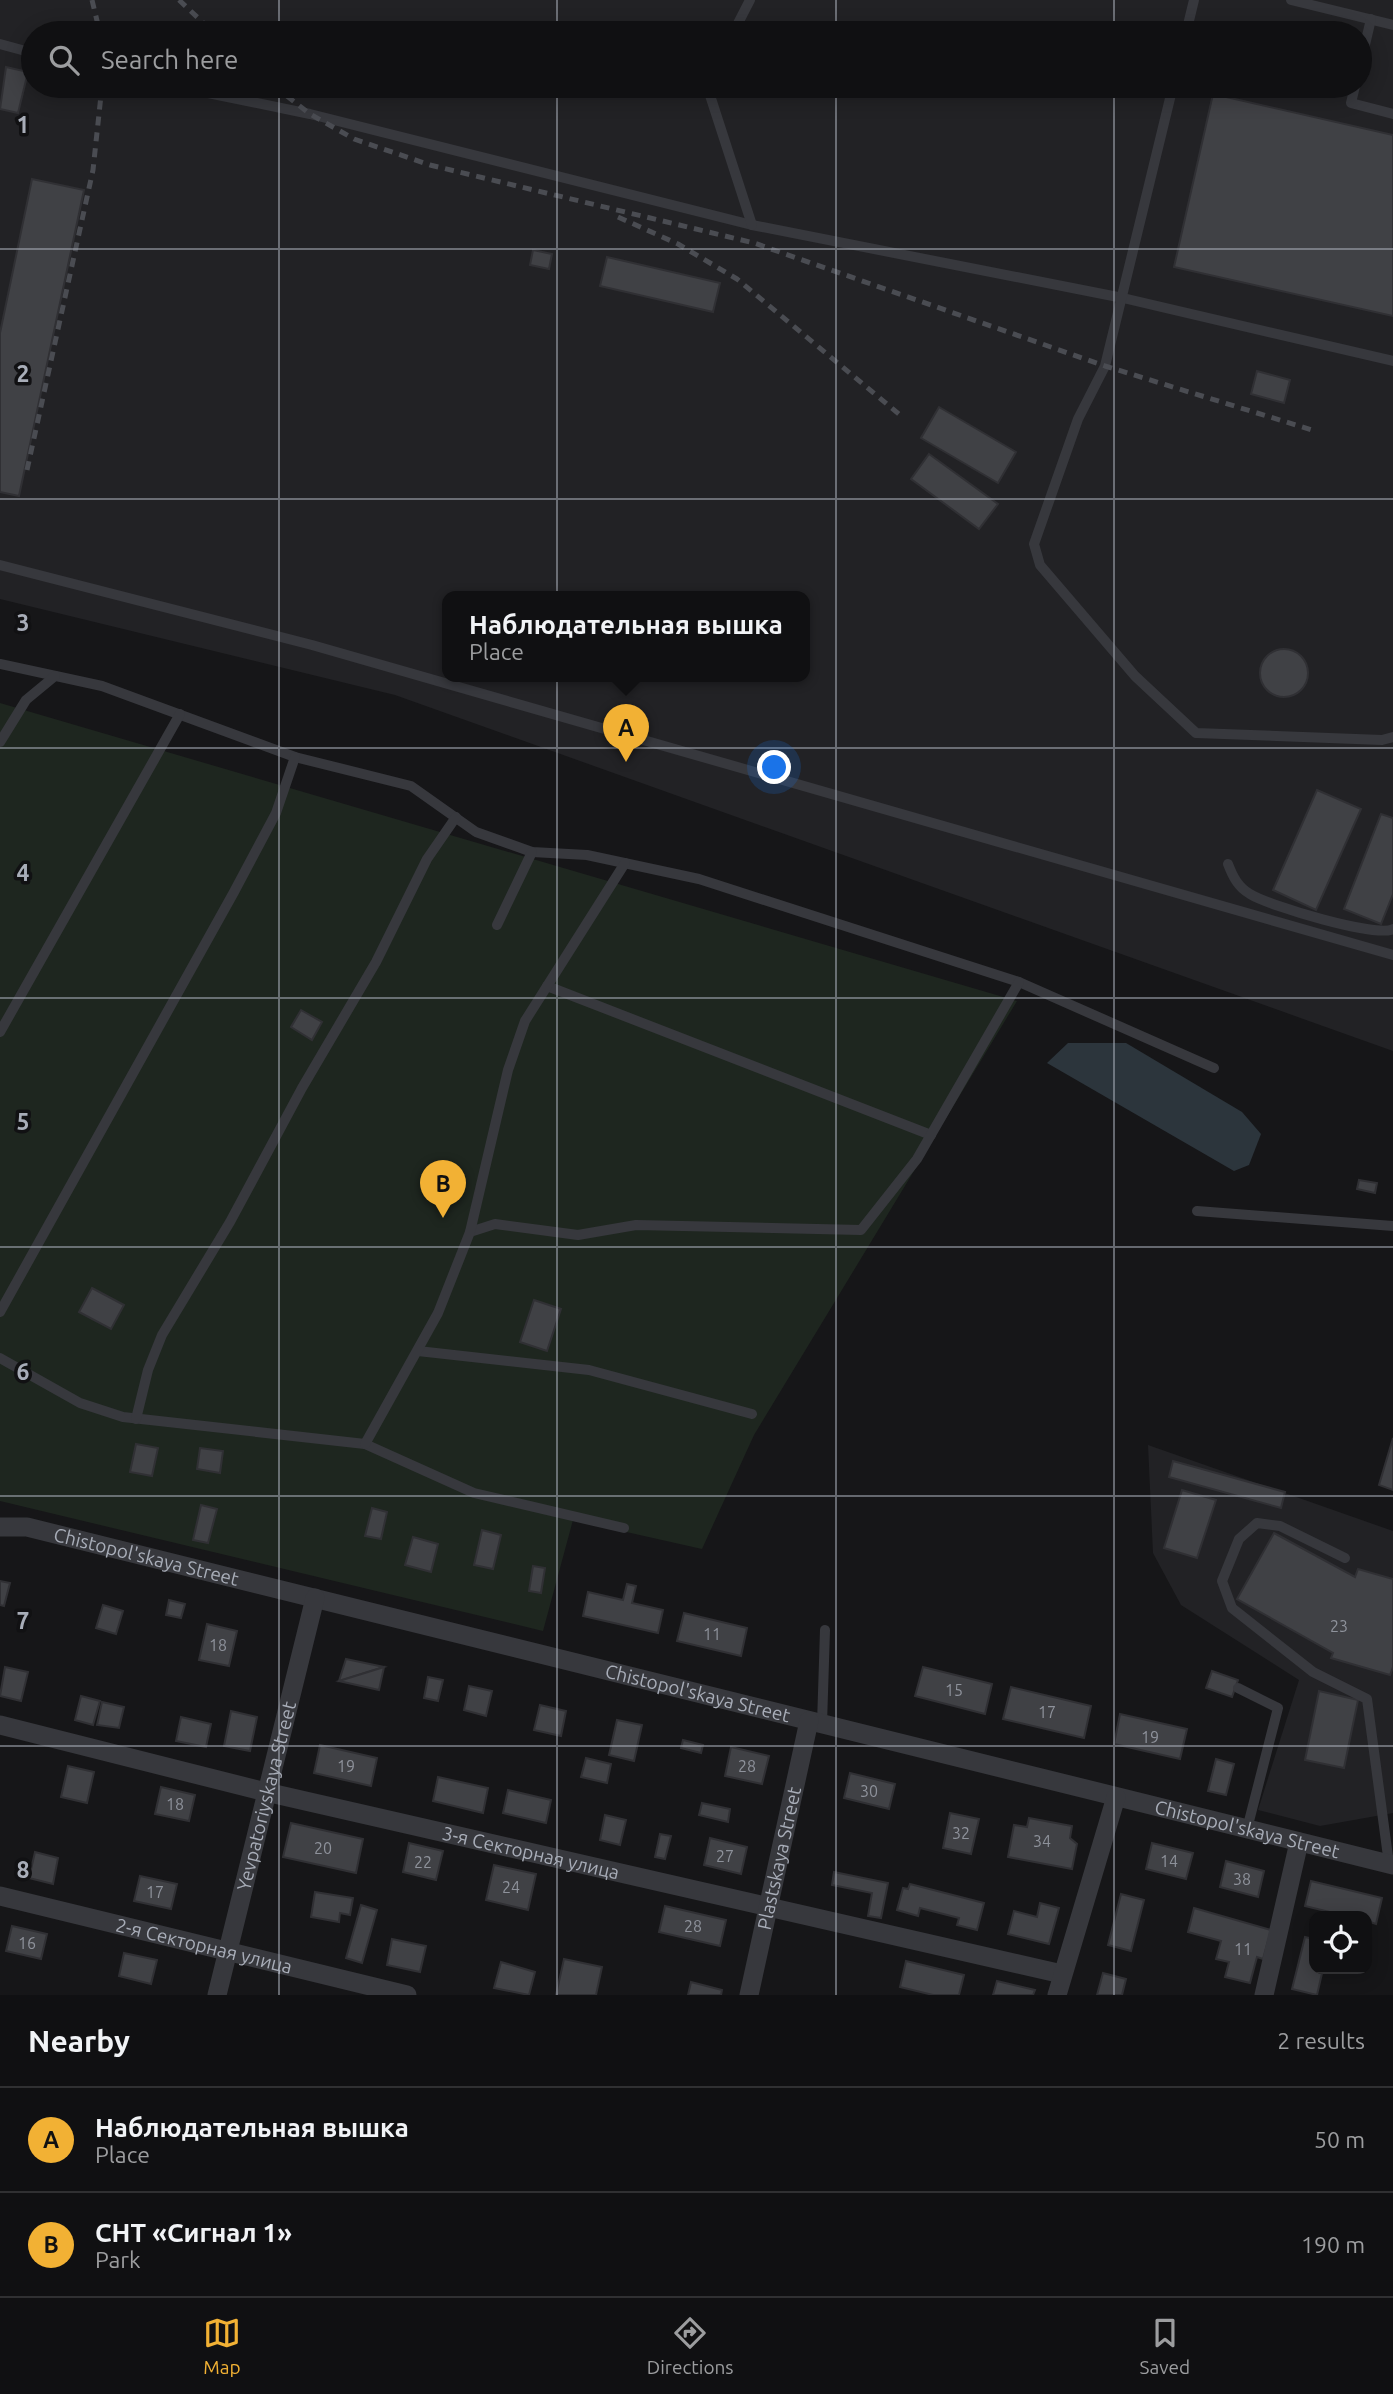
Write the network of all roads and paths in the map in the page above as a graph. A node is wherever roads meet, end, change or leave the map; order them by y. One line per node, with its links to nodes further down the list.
1 (750, 0): 5 (lane)
2 (1194, 0): 6 (lane)
3 (1291, 0): 4 (lane)
4 (1371, 19): 7 (lane)
5 (739, 21)
6 (1189, 21)
7 (1393, 25)
8 (0, 44): 9 (lane)
9 (21, 49)
10 (232, 98): 15 (lane)
11 (711, 98): 15 (lane)
12 (1170, 98): 16 (lane)
13 (1352, 98): 14 (lane)
14 (1393, 114)
15 (752, 225): 16 (lane)
16 (1123, 298): 17 (lane); 22 (lane)
17 (1393, 361)
18 (0, 565): 31 (lane)
19 (0, 663): 20 (lane)
20 (55, 676): 21 (lane); 23 (lane)
21 (180, 714): 24 (lane); 34 (lane)
22 (1393, 737)
23 (0, 742)
24 (295, 757): 25 (lane); 40 (lane)
25 (456, 817): 26 (lane); 44 (lane)
26 (532, 852): 27 (lane); 29 (lane)
27 (625, 863): 32 (lane); 33 (lane)
28 (1228, 864): 30 (lane)
29 (497, 925)
30 (1393, 929)
31 (1393, 955)
32 (1019, 982): 35 (lane); 36 (lane)
33 (547, 985): 36 (lane); 39 (lane)
34 (0, 1032)
35 (1214, 1068)
36 (931, 1135): 39 (lane)
37 (1197, 1212): 38 (lane)
38 (1393, 1226)
39 (470, 1232): 41 (lane)
40 (0, 1312)
41 (418, 1351): 43 (lane); 45 (lane)
42 (0, 1358): 44 (lane)
43 (752, 1414)
44 (136, 1419): 45 (lane)
45 (365, 1444): 47 (lane)
46 (0, 1527): 49 (street, Chistopol'skaya Street)
47 (624, 1528)
48 (1345, 1558): 58 (lane)
49 (316, 1598): 52 (street, Chistopol'skaya Street); 54 (street, Yevpatoriyskaya Street)
50 (825, 1630): 52 (lane)
51 (1238, 1688): 56 (lane)
52 (816, 1723): 55 (street, Chistopol'skaya Street); 60 (street, Plastskaya Street)
53 (0, 1725): 54 (street, 3-я Секторная улица)
54 (266, 1792): 60 (street, 3-я Секторная улица); 61 (street, Yevpatoriyskaya Street)
55 (1116, 1797): 56 (street, Chistopol'skaya Street); 62 (street)
56 (1247, 1829): 57 (street, Chistopol'skaya Street)
57 (1299, 1842): 58 (street, Chistopol'skaya Street); 67 (street)
58 (1391, 1864)
59 (0, 1896): 61 (street, 2-я Секторная улица)
60 (769, 1907): 62 (street, 3-я Секторная улица); 65 (street, Plastskaya Street)
61 (228, 1951): 63 (street, Yevpatoriyskaya Street); 64 (street, 2-я Секторная улица)
62 (1062, 1974): 66 (street)
63 (217, 1995)
64 (407, 1995)
65 (749, 1995)
66 (1057, 1995)
67 (1264, 1995)

